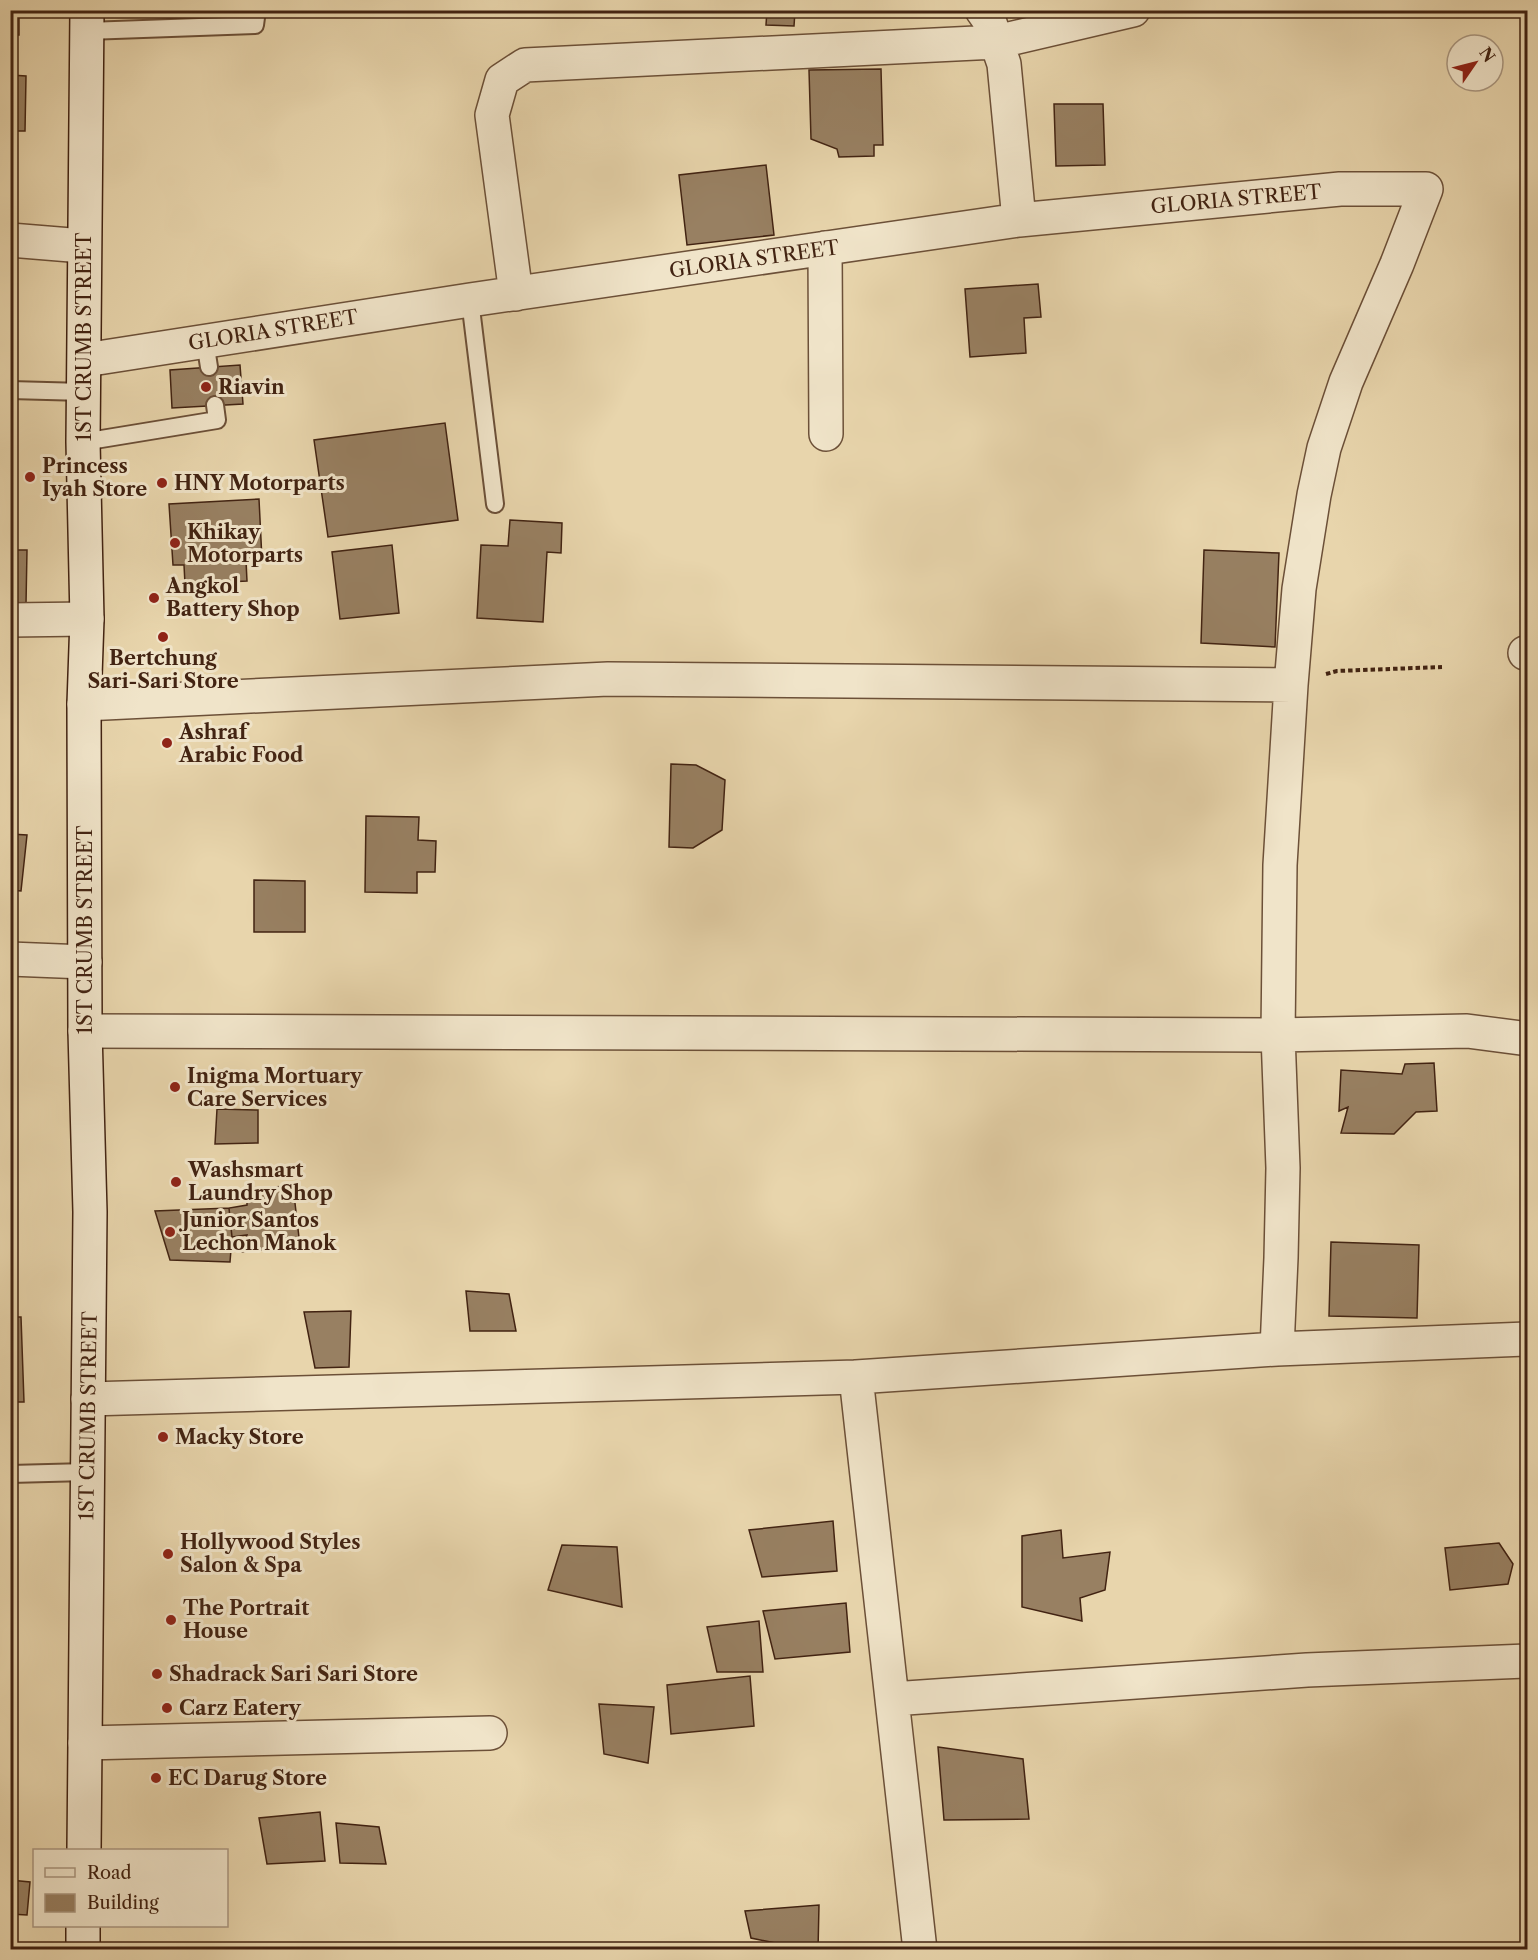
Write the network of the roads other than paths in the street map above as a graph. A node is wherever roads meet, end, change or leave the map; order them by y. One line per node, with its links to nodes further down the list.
1 (257, 10): 4 (lane)
2 (982, 10): 5 (street)
3 (1133, 10): 5 (street)
4 (87, 21): 8 (street, 1ST CRUMB STREET)
5 (996, 42): 6 (street); 10 (street)
6 (1019, 220): 9 (street, GLORIA STREET); 21 (street, GLORIA STREET)
7 (10, 240): 8 (street)
8 (83, 246): 12 (street, 1ST CRUMB STREET)
9 (825, 248): 10 (street, GLORIA STREET); 16 (street)
10 (516, 294): 11 (street, GLORIA STREET)
11 (470, 300): 12 (street, GLORIA STREET); 18 (lane)
12 (85, 360): 14 (street, 1ST CRUMB STREET)
13 (10, 390): 14 (lane)
14 (84, 392): 17 (street, 1ST CRUMB STREET)
15 (215, 405): 17 (lane)
16 (826, 434)
17 (83, 442): 19 (street, 1ST CRUMB STREET)
18 (495, 504)
19 (87, 619): 20 (street); 22 (street, 1ST CRUMB STREET)
20 (10, 620)
21 (1291, 685): 22 (street); 26 (street)
22 (84, 704): 24 (street, 1ST CRUMB STREET)
23 (10, 959): 24 (street)
24 (85, 962): 25 (street, 1ST CRUMB STREET)
25 (85, 1030): 26 (street); 31 (street, 1ST CRUMB STREET)
26 (1278, 1035): 27 (street); 29 (street)
27 (1527, 1039)
28 (1527, 1339): 29 (street)
29 (1277, 1349): 30 (street)
30 (856, 1377): 31 (street); 35 (street)
31 (88, 1400): 32 (street, 1ST CRUMB STREET)
32 (87, 1472): 33 (lane); 37 (street, 1ST CRUMB STREET)
33 (10, 1474)
34 (1527, 1661): 35 (street)
35 (892, 1699): 41 (street)
36 (490, 1733): 37 (street)
37 (85, 1743): 38 (street, 1ST CRUMB STREET)
38 (84, 1849)
39 (83, 1927): 40 (street)
40 (83, 1950)
41 (920, 1950)

